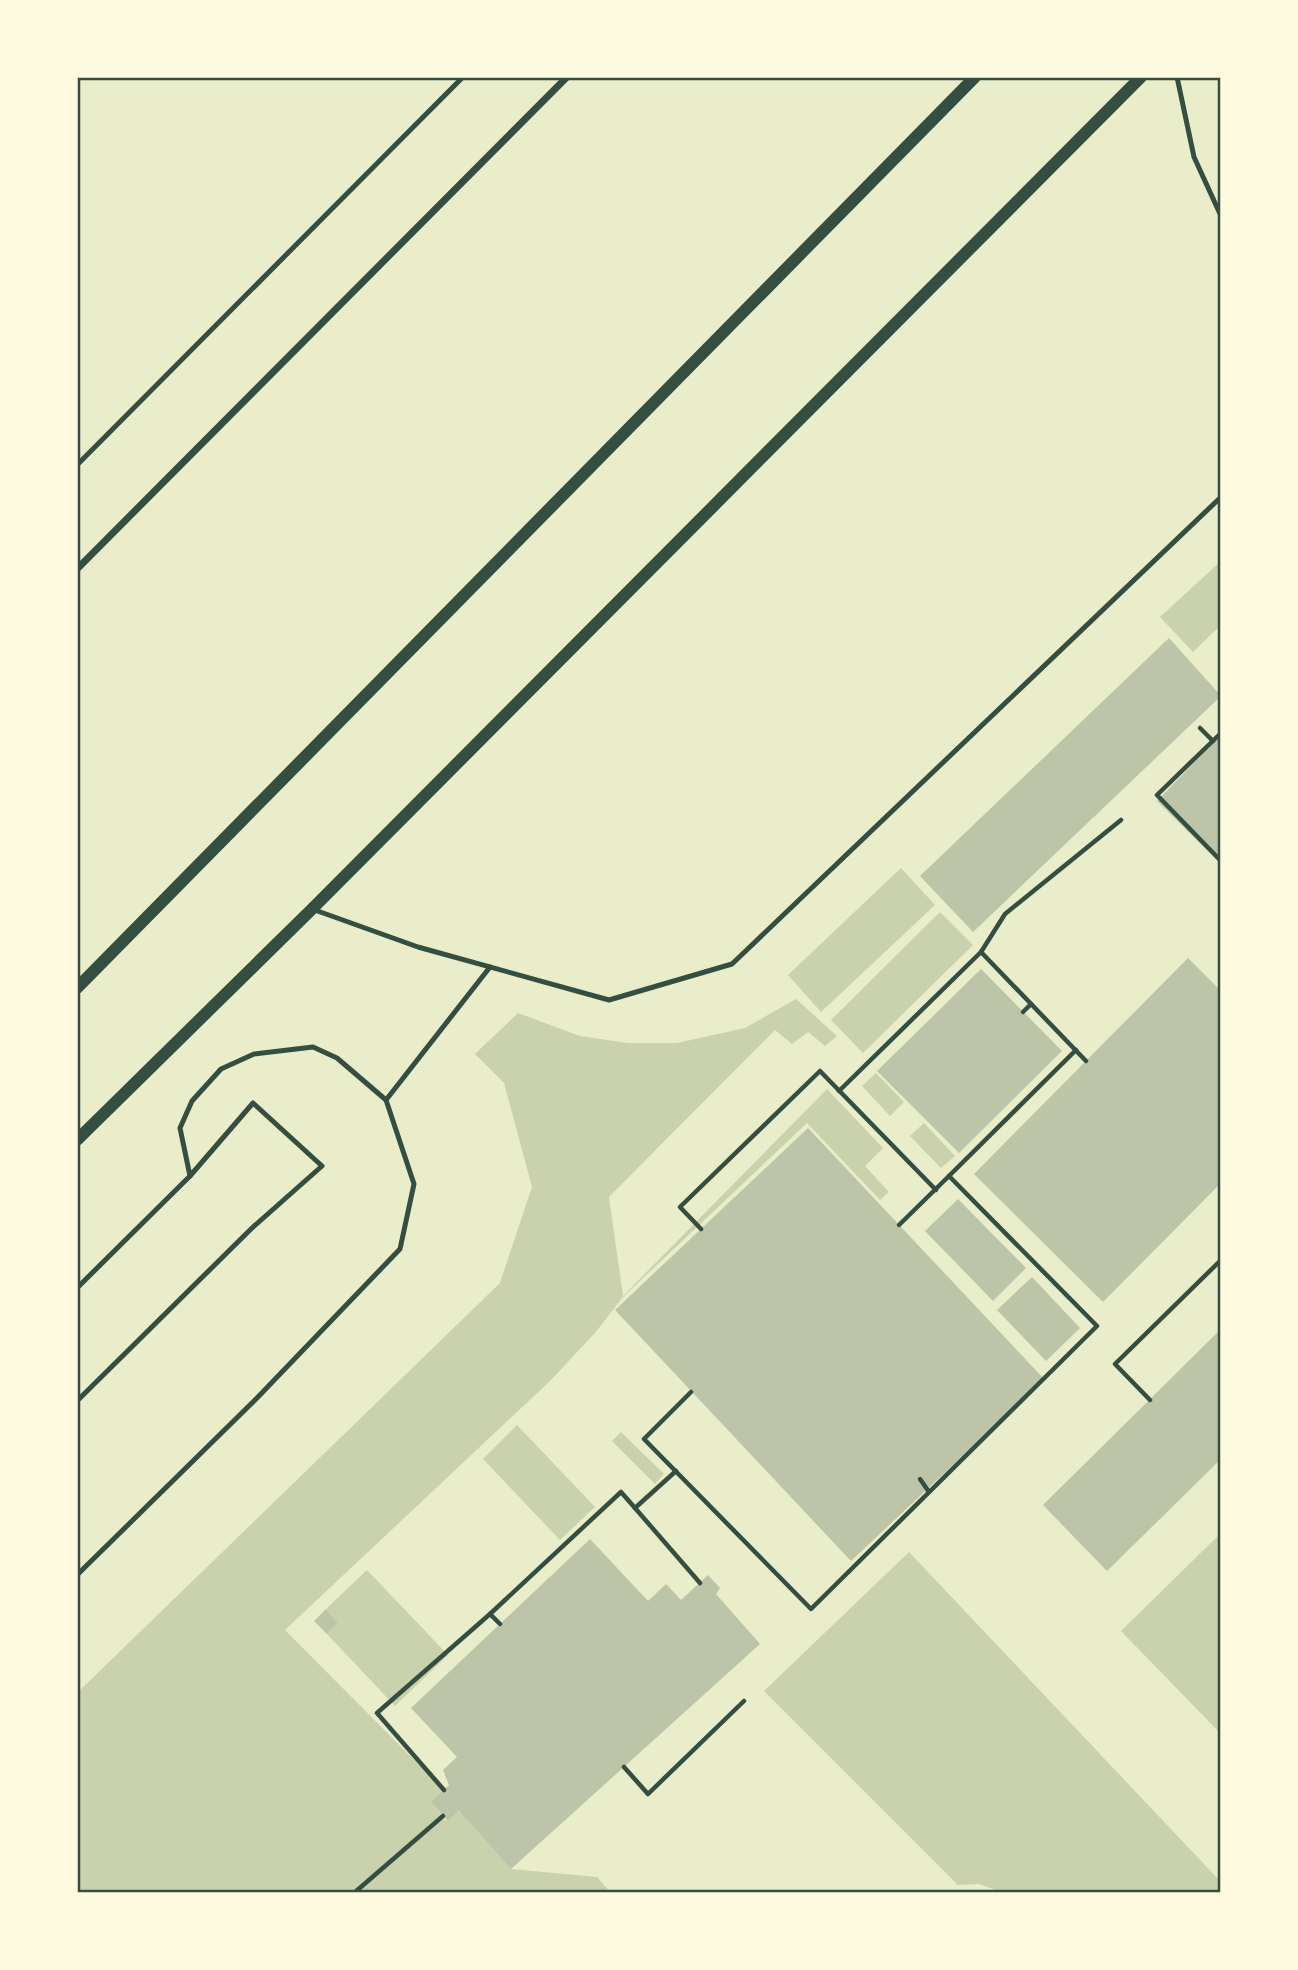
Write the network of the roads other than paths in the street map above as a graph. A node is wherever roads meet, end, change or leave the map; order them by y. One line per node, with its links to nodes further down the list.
1 (463, 77): 7 (lane)
2 (567, 77): 9 (street)
3 (975, 77): 12 (street)
4 (1140, 77): 10 (street)
5 (1177, 77): 6 (lane)
6 (1221, 216)
7 (77, 465)
8 (1221, 497): 11 (lane)
9 (77, 569)
10 (312, 909): 11 (lane); 14 (street)
11 (490, 967): 13 (lane)
12 (77, 988)
13 (386, 1100): 15 (lane); 18 (lane)
14 (77, 1140)
15 (190, 1176): 16 (lane); 17 (lane)
16 (77, 1288)
17 (77, 1401)
18 (77, 1575)

